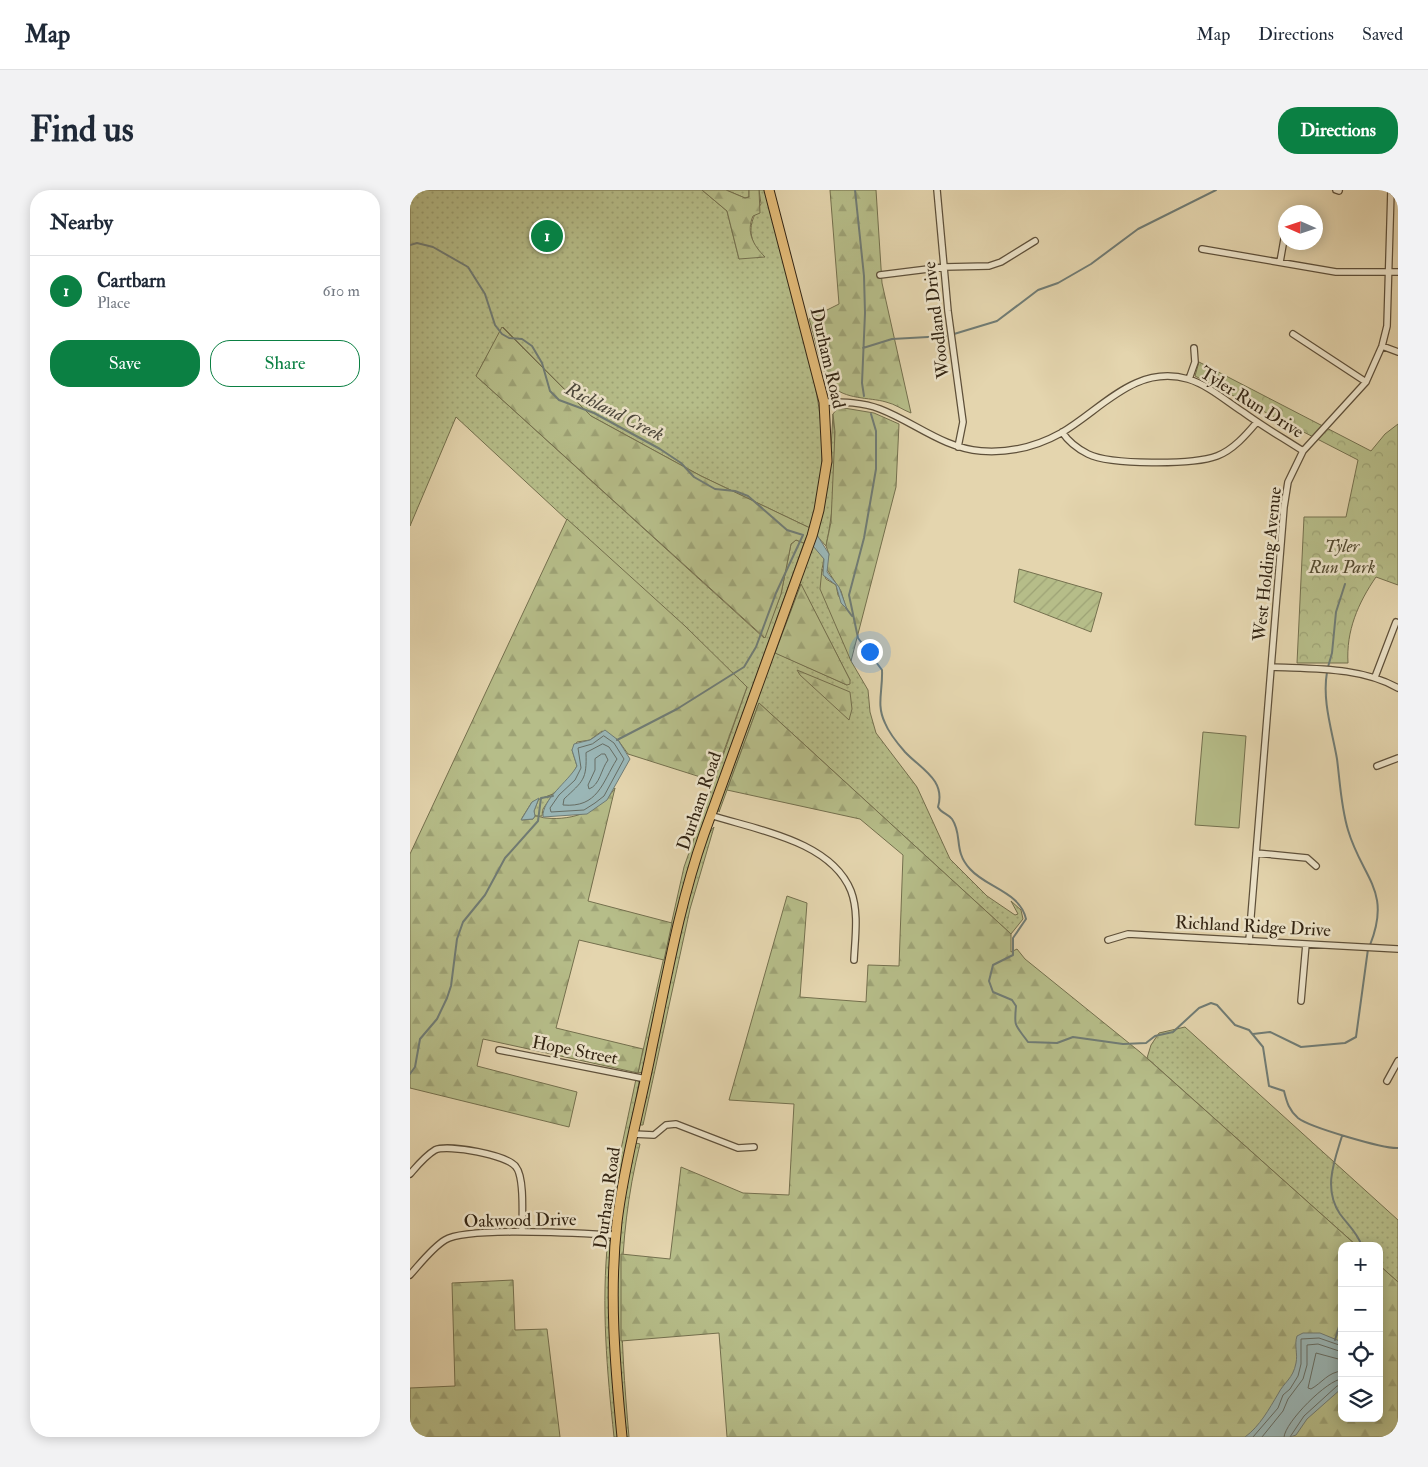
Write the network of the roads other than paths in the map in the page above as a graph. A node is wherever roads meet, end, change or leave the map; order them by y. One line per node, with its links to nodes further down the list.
1 (769, 190): 18 (main road, Durham Road)
2 (937, 190): 8 (street, Woodland Drive)
3 (1390, 190): 10 (street, West Holding Avenue)
4 (1035, 241): 8 (street)
5 (1202, 249): 7 (street)
6 (1282, 250): 7 (street)
7 (1280, 262): 10 (street)
8 (944, 267): 11 (street); 21 (street, Woodland Drive)
9 (1398, 272): 10 (street)
10 (1388, 273): 13 (street, West Holding Avenue)
11 (880, 275)
12 (1293, 334): 17 (street)
13 (1382, 346): 15 (street); 17 (street, West Holding Avenue)
14 (1194, 348): 16 (street)
15 (1398, 352)
16 (1189, 379): 19 (street, Tyler Run Drive); 20 (street, Tyler Run Drive)
17 (1366, 382): 22 (street, West Holding Avenue)
18 (824, 402): 21 (street, Tyler Run Drive); 29 (main road, Durham Road)
19 (1257, 422): 20 (street); 22 (street, Tyler Run Drive)
20 (1062, 432): 21 (street, Tyler Run Drive)
21 (958, 447)
22 (1303, 451): 24 (street, West Holding Avenue)
23 (1396, 622): 25 (street)
24 (1272, 667): 25 (street); 30 (street, West Holding Avenue)
25 (1375, 677): 26 (street)
26 (1398, 688)
27 (1398, 758): 28 (street)
28 (1377, 766)
29 (710, 815): 36 (street); 40 (main road, Durham Road)
30 (1256, 853): 31 (street); 33 (street, West Holding Avenue)
31 (1316, 866)
32 (1108, 940): 33 (street, Richland Ridge Drive)
33 (1249, 941): 34 (street, Richland Ridge Drive)
34 (1306, 944): 35 (street, Richland Ridge Drive); 37 (street)
35 (1398, 949)
36 (854, 960)
37 (1302, 1001)
38 (499, 1050): 40 (street, Hope Street)
39 (1398, 1061): 41 (street)
40 (646, 1080): 42 (main road, Durham Road)
41 (1387, 1081)
42 (633, 1134): 43 (street); 46 (main road, Durham Road)
43 (754, 1148)
44 (410, 1174): 45 (street)
45 (522, 1232): 46 (street, Oakwood Drive); 47 (street, Oakwood Drive)
46 (616, 1235): 48 (main road, Durham Road)
47 (410, 1275)
48 (622, 1437)

